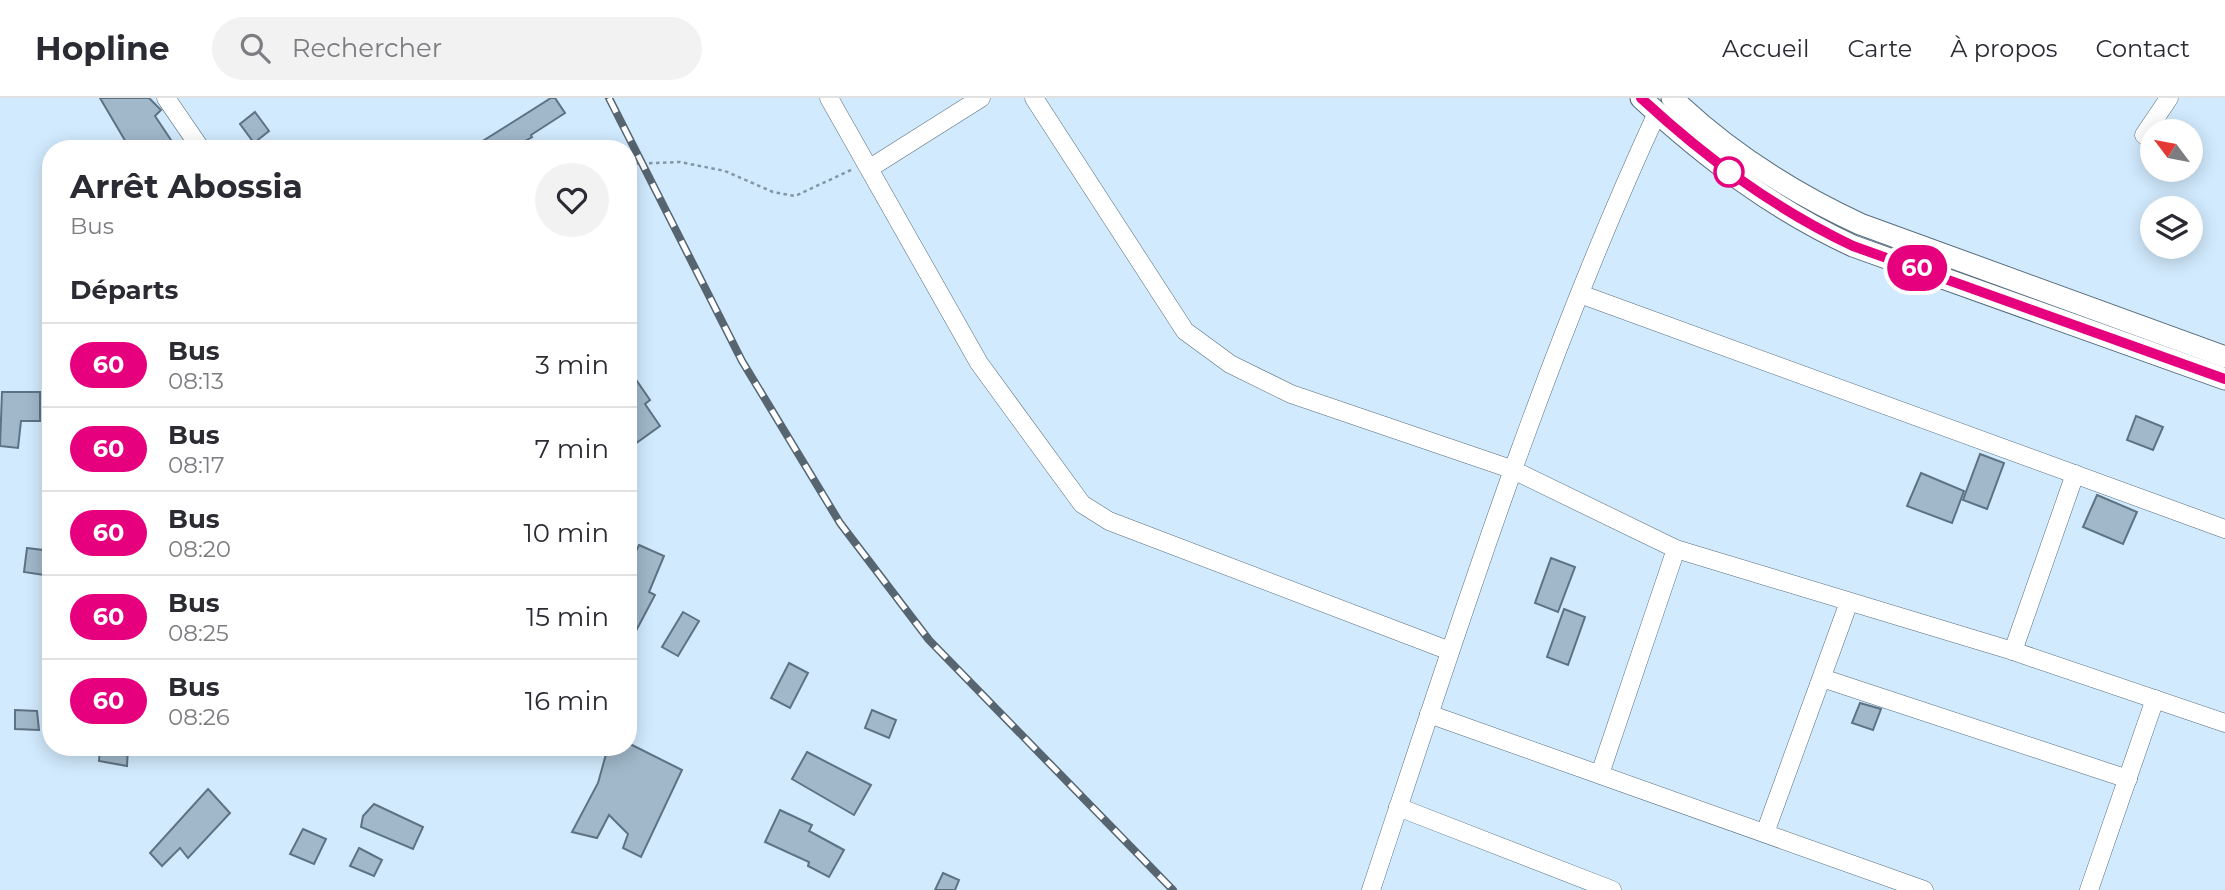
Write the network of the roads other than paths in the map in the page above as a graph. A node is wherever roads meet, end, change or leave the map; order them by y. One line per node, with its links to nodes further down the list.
1 (166, 98): 9 (street)
2 (828, 98): 10 (street)
3 (981, 98): 10 (street)
4 (1034, 98): 14 (street)
5 (1641, 98): 7 (main road)
6 (2169, 98): 8 (street)
7 (1665, 106): 11 (street); 12 (main road); 13 (main road)
8 (2155, 119)
9 (195, 140)
10 (870, 168): 19 (street)
11 (1580, 294): 14 (street); 15 (street)
12 (2225, 357)
13 (2225, 379)
14 (1511, 469): 17 (street); 19 (street)
15 (2075, 474): 16 (street); 20 (street)
16 (2225, 529)
17 (1676, 549): 18 (street); 25 (street)
18 (1849, 602): 20 (street); 21 (street)
19 (1450, 651): 23 (street)
20 (2013, 651): 22 (street)
21 (1822, 678): 26 (street); 28 (street)
22 (2155, 699): 24 (street); 26 (street)
23 (1429, 714): 25 (street); 27 (street)
24 (2225, 723)
25 (1600, 774): 28 (street)
26 (2128, 779): 32 (street)
27 (1398, 807): 29 (street); 30 (street)
28 (1765, 833): 31 (street)
29 (1371, 890)
30 (1612, 890)
31 (1924, 890)
32 (2089, 890)

